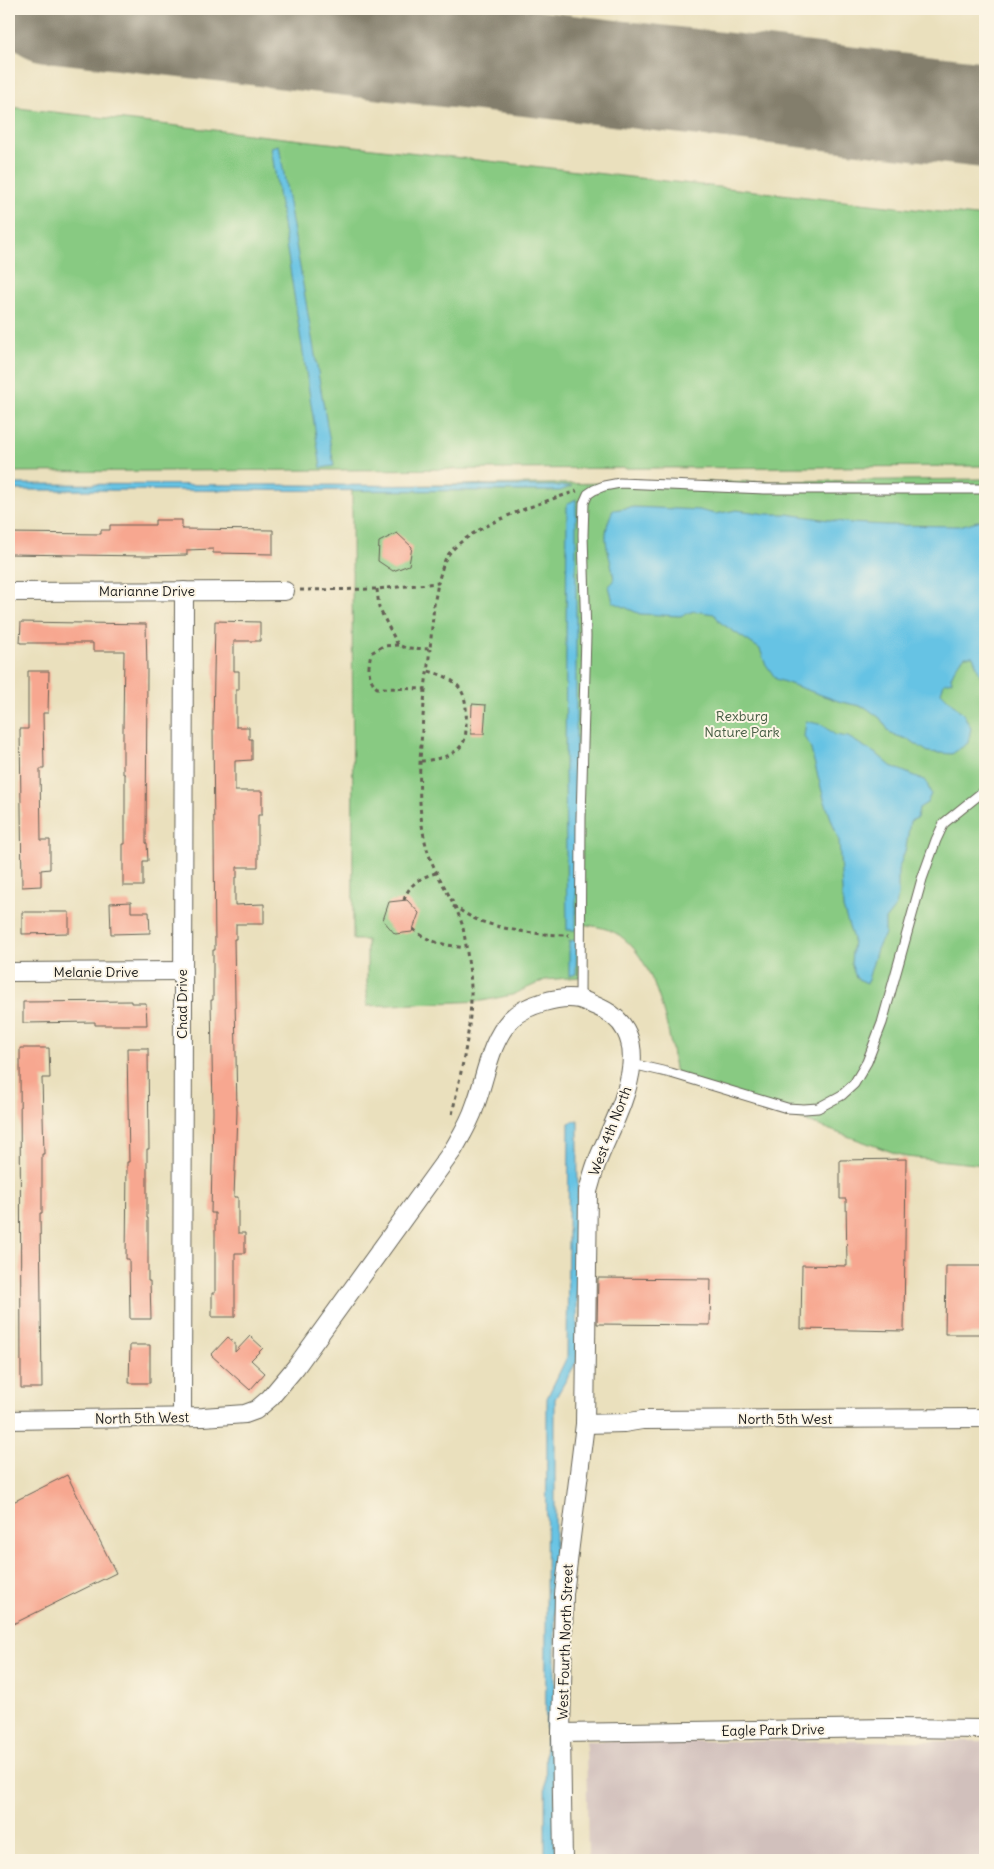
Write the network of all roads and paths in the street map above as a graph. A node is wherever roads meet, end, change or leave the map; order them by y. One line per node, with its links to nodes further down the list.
1 (604, 486): 2 (lane); 3 (path); 18 (lane)
2 (985, 489)
3 (438, 583): 4 (path); 9 (path)
4 (377, 589): 6 (path); 8 (path)
5 (184, 590): 6 (street, Marianne Drive); 7 (street, Marianne Drive); 20 (street, Chad Drive)
6 (285, 591)
7 (9, 592)
8 (398, 645): 9 (path); 11 (path)
9 (430, 649): 10 (path)
10 (428, 671): 11 (path); 12 (path)
11 (426, 689): 12 (path)
12 (421, 761): 14 (path)
13 (985, 790): 23 (lane)
14 (436, 873): 15 (path); 16 (path)
15 (404, 900)
16 (453, 906): 18 (path); 19 (path)
17 (413, 929): 19 (path)
18 (580, 935): 22 (lane)
19 (465, 948): 24 (path)
20 (183, 971): 21 (street, Melanie Drive); 26 (street, Chad Drive)
21 (9, 972)
22 (580, 999): 23 (street, West 4th North); 25 (street, West 4th North)
23 (632, 1064): 29 (street, West 4th North)
24 (452, 1116)
25 (270, 1398): 26 (street, North 5th West)
26 (182, 1418): 28 (street, North 5th West)
27 (985, 1418): 29 (street, North 5th West)
28 (9, 1420)
29 (585, 1424): 31 (street, West Fourth North Street)
30 (985, 1729): 31 (street, Eagle Park Drive)
31 (561, 1733): 32 (street, West Fourth North Street)
32 (563, 1860)

